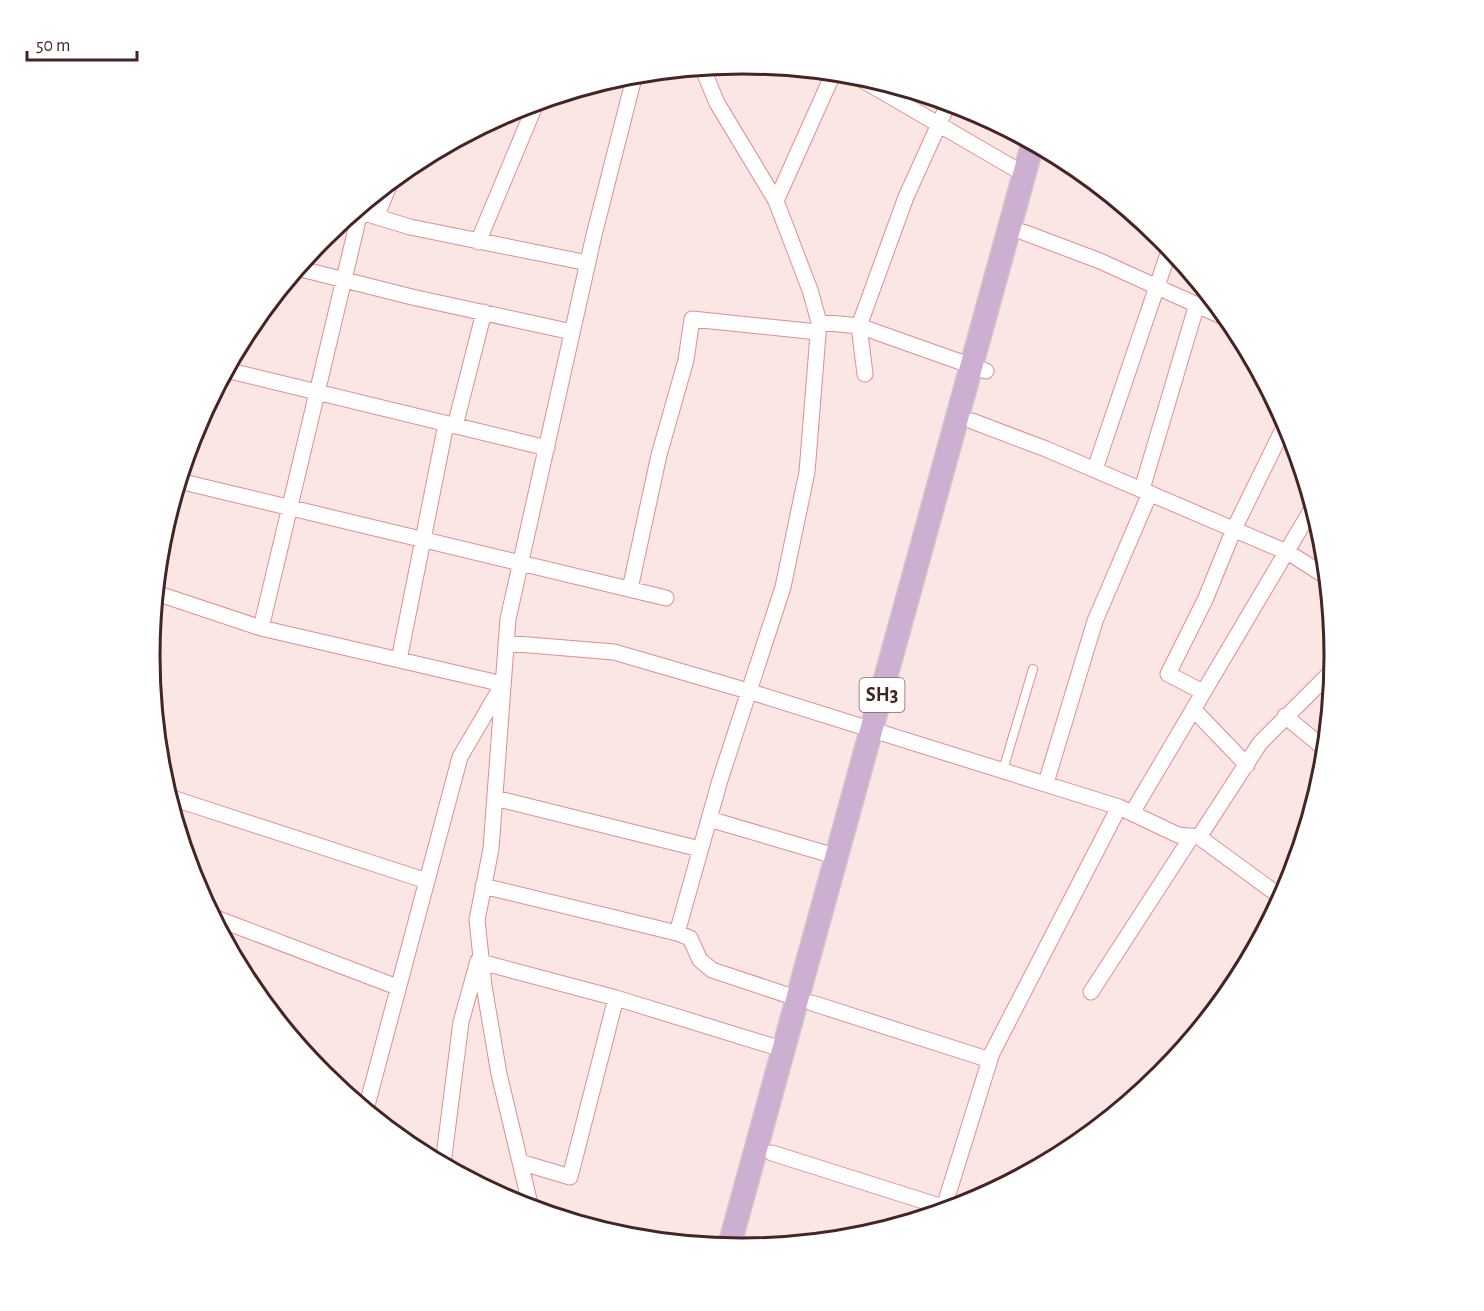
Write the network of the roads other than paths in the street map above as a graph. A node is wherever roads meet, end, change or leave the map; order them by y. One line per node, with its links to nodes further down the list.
1 (705, 75): 12 (street)
2 (830, 80): 12 (street)
3 (630, 85): 19 (street)
4 (878, 90): 7 (street)
5 (945, 110): 7 (street)
6 (532, 113): 17 (street)
7 (938, 126): 10 (street); 26 (street)
8 (1031, 150): 10 (main road, SH3)
9 (1044, 158): 16 (main road, SH3)
10 (1024, 174): 29 (main road, SH3)
11 (384, 197): 14 (street)
12 (776, 201): 27 (street)
13 (364, 213): 14 (street)
14 (376, 217): 17 (street)
15 (355, 220): 21 (street)
16 (1023, 232): 22 (street); 29 (main road, SH3)
17 (478, 242): 19 (street)
18 (1166, 257): 22 (street)
19 (588, 263): 28 (street)
20 (306, 270): 21 (street)
21 (345, 280): 25 (street); 32 (street)
22 (1155, 285): 23 (street); 37 (street)
23 (1197, 304): 24 (street); 39 (street)
24 (1211, 311)
25 (484, 312): 28 (street); 34 (street)
26 (859, 326): 27 (street); 29 (street); 31 (street)
27 (819, 327): 47 (street); 56 (street)
28 (572, 332): 36 (street)
29 (979, 368): 33 (main road, SH3); 60 (main road, SH3)
30 (234, 372): 32 (street)
31 (865, 375)
32 (316, 392): 34 (street); 40 (street)
33 (972, 421): 37 (street); 60 (main road, SH3)
34 (451, 425): 36 (street); 43 (street)
35 (1280, 434): 42 (street)
36 (547, 448): 45 (street)
37 (1095, 469): 39 (street)
38 (187, 483): 40 (street)
39 (1146, 491): 42 (street); 64 (street)
40 (290, 508): 43 (street); 50 (street)
41 (1307, 518): 44 (street)
42 (1233, 529): 44 (street); 57 (street)
43 (422, 539): 45 (street); 52 (street)
44 (1289, 553): 46 (street); 57 (street)
45 (521, 563): 47 (street); 51 (street)
46 (1318, 571)
47 (630, 589): 49 (street)
48 (163, 595): 50 (street)
49 (666, 598)
50 (261, 628): 52 (street)
51 (506, 643): 55 (street); 56 (street)
52 (399, 660): 55 (street)
53 (1033, 669): 63 (lane)
54 (1323, 679): 59 (street)
55 (503, 684): 65 (street); 72 (street)
56 (748, 691): 60 (street); 68 (street)
57 (1203, 692): 58 (street)
58 (1192, 709): 62 (street); 67 (street)
59 (1285, 716): 61 (street); 62 (street)
60 (880, 731): 63 (street); 71 (main road, SH3); 81 (main road, SH3)
61 (1317, 743)
62 (1247, 765): 69 (street)
63 (1003, 770): 64 (street)
64 (1046, 783): 67 (street)
65 (495, 798): 70 (street); 73 (street)
66 (179, 800): 72 (street)
67 (1125, 810): 69 (street); 83 (street)
68 (709, 819): 70 (street); 71 (street)
69 (1195, 836): 74 (street); 79 (street)
70 (700, 849): 76 (street)
71 (838, 857): 81 (main road, SH3)
72 (427, 881): 78 (street)
73 (483, 886): 76 (street); 77 (street)
74 (1274, 892)
75 (225, 921): 78 (street)
76 (676, 933): 81 (street)
77 (480, 957): 80 (street); 86 (street); 87 (street)
78 (397, 987): 84 (street)
79 (1091, 992)
80 (616, 998): 82 (street); 87 (street)
81 (806, 1001): 82 (main road, SH3); 83 (street); 85 (main road, SH3)
82 (785, 1050): 91 (main road, SH3)
83 (990, 1060): 89 (street)
84 (368, 1101)
85 (772, 1153): 90 (street); 92 (main road, SH3)
86 (444, 1155)
87 (520, 1162): 88 (street)
88 (528, 1197)
89 (949, 1199)
90 (935, 1205)
91 (732, 1237)
92 (746, 1238)

